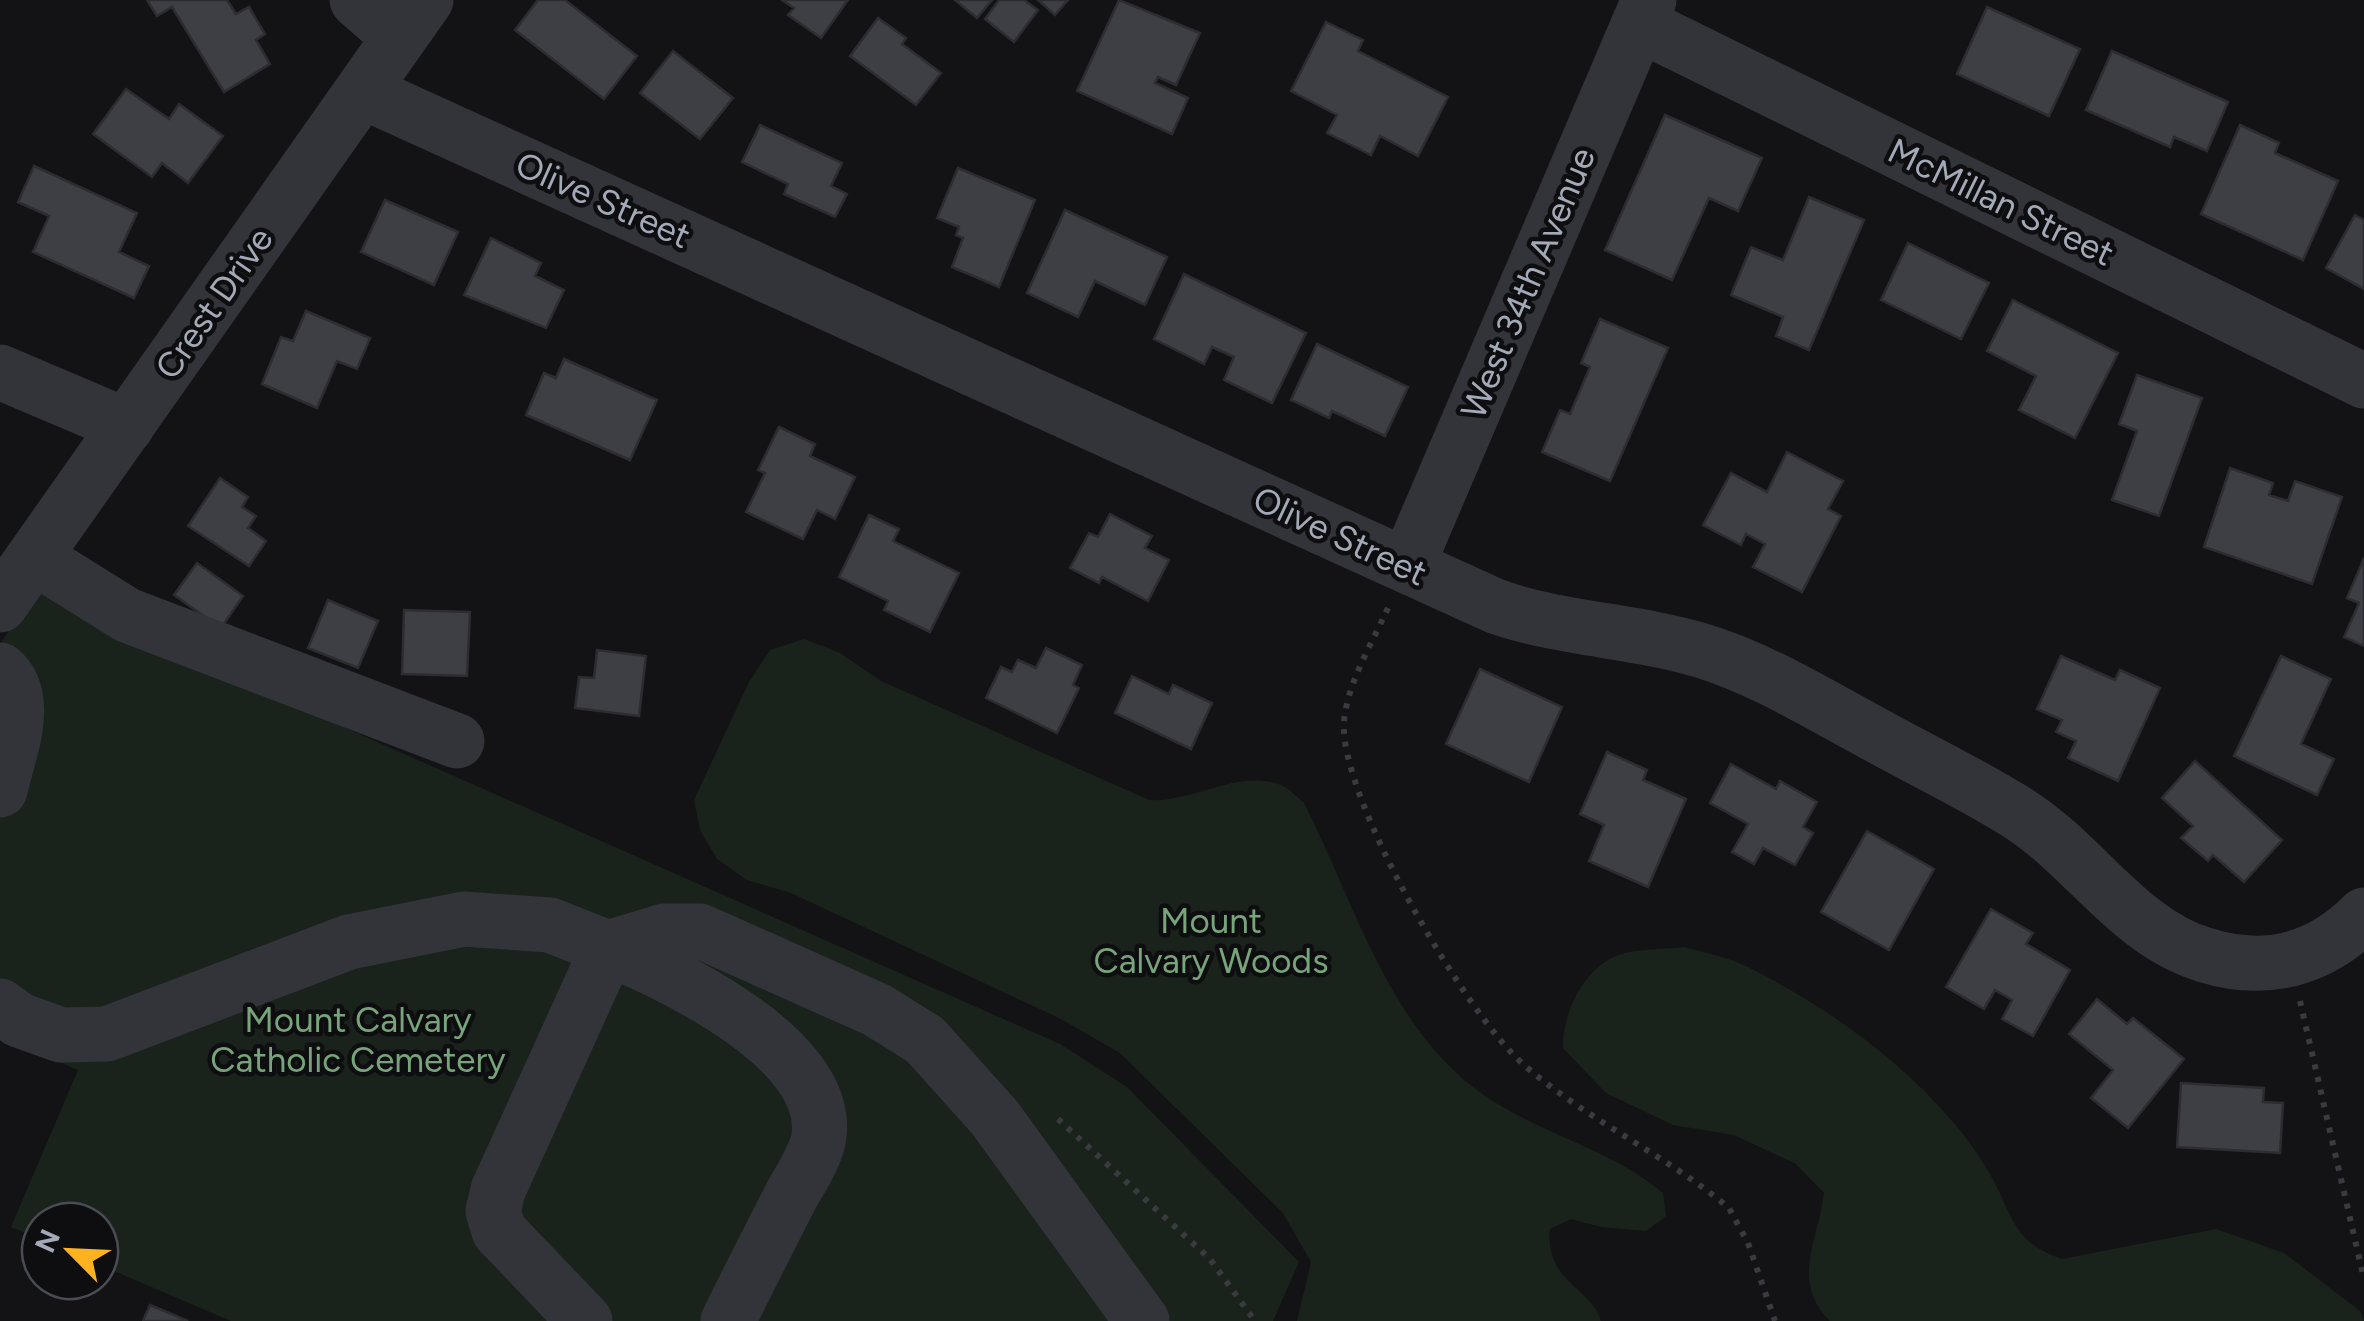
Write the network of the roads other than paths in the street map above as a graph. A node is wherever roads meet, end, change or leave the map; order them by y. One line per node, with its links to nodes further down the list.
1 (357, 0): 3 (street)
2 (1644, 12): 6 (street, McMillan Street); 9 (street, West 34th Avenue)
3 (412, 18): 4 (street, Crest Drive)
4 (364, 92): 7 (street, Crest Drive); 9 (street, Olive Street)
5 (0, 372): 7 (street)
6 (2364, 380)
7 (126, 426): 8 (street, Crest Drive)
8 (34, 556): 10 (street, Crest Drive); 12 (street)
9 (1407, 566): 14 (street, Olive Street)
10 (0, 604)
11 (0, 670): 13 (street)
12 (457, 741)
13 (0, 790)
14 (2364, 915)
15 (608, 948): 16 (street); 17 (street); 18 (street); 19 (street)
16 (0, 1006)
17 (585, 1321)
18 (728, 1321)
19 (1142, 1321)

